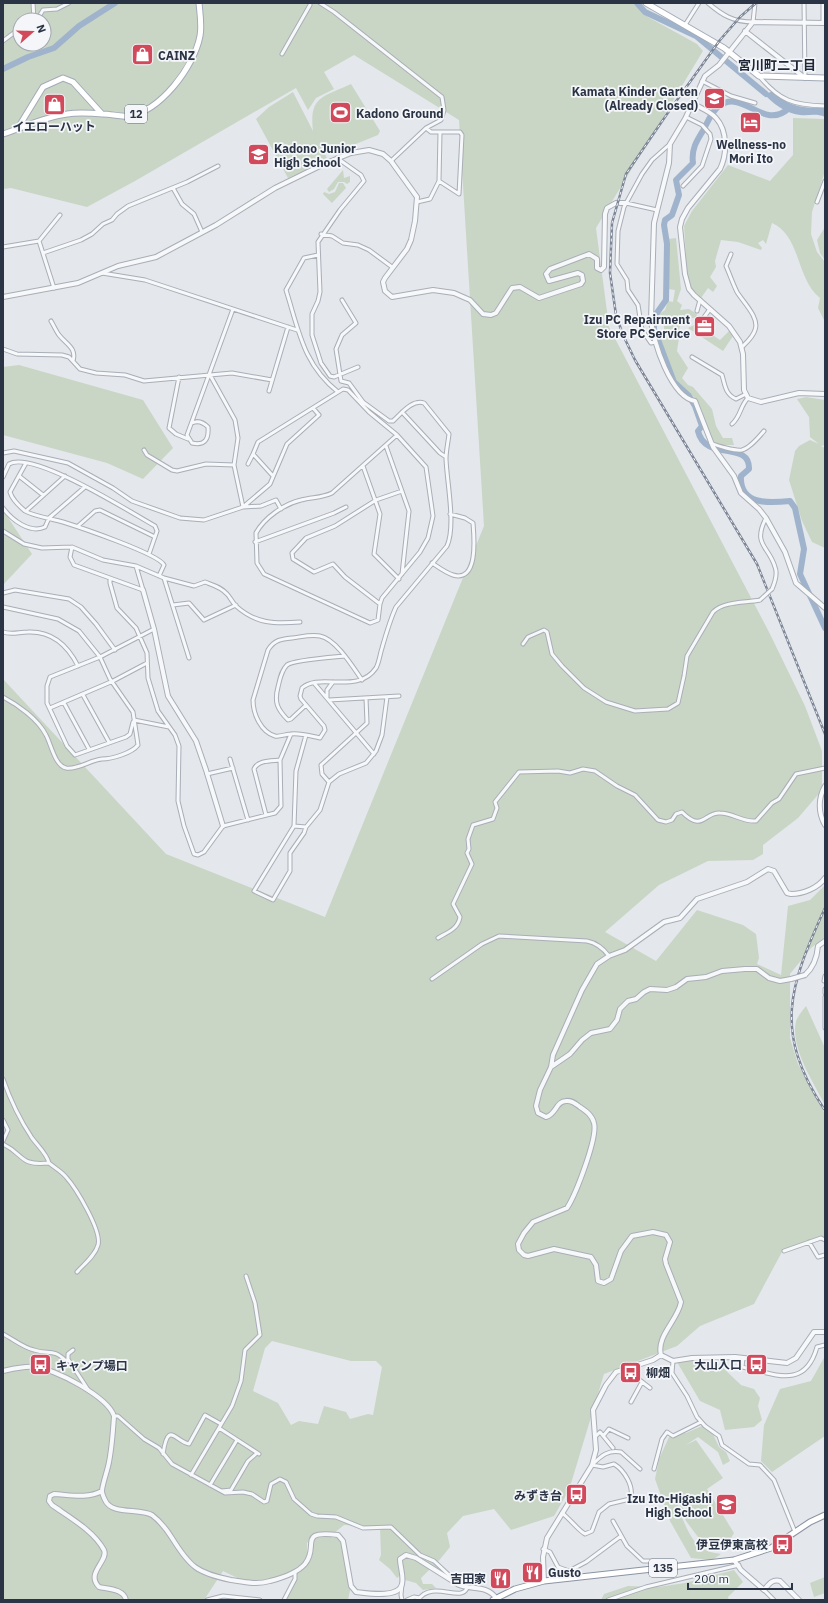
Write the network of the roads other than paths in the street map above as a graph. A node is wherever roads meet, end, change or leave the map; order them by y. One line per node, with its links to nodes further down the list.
1 (69, 3): 12 (street)
2 (199, 3): 29 (main road, 12)
3 (314, 3): 11 (street)
4 (320, 3): 32 (street)
5 (646, 3): 16 (main road)
6 (699, 3): 16 (street)
7 (708, 3): 13 (street)
8 (755, 3): 13 (street)
9 (804, 3): 14 (street)
10 (823, 3): 15 (street)
11 (309, 4): 21 (street)
12 (43, 12)
13 (752, 22): 14 (street); 17 (street)
14 (805, 22): 15 (street); 23 (street)
15 (824, 23)
16 (685, 24): 20 (main road)
17 (745, 31): 20 (street); 23 (street)
18 (12, 34): 19 (street)
19 (3, 41)
20 (728, 53): 22 (main road); 25 (street)
21 (282, 54)
22 (759, 76): 23 (main road); 28 (street)
23 (805, 78): 24 (main road)
24 (825, 78)
25 (702, 81): 26 (street); 27 (street)
26 (692, 103): 30 (street); 60 (street)
27 (755, 103)
28 (825, 106)
29 (102, 114): 31 (main road, 12); 31 (main road)
30 (686, 117): 35 (street); 41 (street)
31 (20, 128): 34 (main road, 12)
32 (426, 128): 33 (street); 37 (street)
33 (440, 133): 39 (street); 39 (street)
34 (3, 134)
35 (670, 144): 45 (street); 46 (street)
36 (337, 158): 37 (street); 48 (street); 49 (street)
37 (391, 161): 43 (street)
38 (218, 166): 42 (street)
39 (439, 181): 43 (street)
40 (825, 181): 44 (street)
41 (683, 186)
42 (173, 188): 48 (street); 52 (street)
43 (417, 202): 55 (street)
44 (817, 202)
45 (626, 203): 46 (street); 55 (street); 68 (street)
46 (657, 210): 68 (street)
47 (60, 215): 50 (street)
48 (202, 232): 56 (street)
49 (322, 234): 54 (street); 55 (street)
50 (39, 241): 51 (street); 52 (street)
51 (3, 247)
52 (43, 253): 57 (street)
53 (731, 254): 69 (street)
54 (318, 255): 67 (street); 75 (street)
55 (392, 267)
56 (102, 273): 57 (street); 61 (street)
57 (54, 288): 58 (street)
58 (3, 297)
59 (342, 300): 75 (street)
60 (700, 300): 62 (street); 63 (street)
61 (233, 309): 66 (street); 74 (street)
62 (710, 309): 65 (street); 69 (street)
63 (697, 311)
64 (51, 321): 72 (street)
65 (708, 325)
66 (288, 327): 67 (street); 77 (street)
67 (297, 330): 79 (street)
68 (655, 342): 89 (street)
69 (742, 347): 81 (street)
70 (3, 349): 72 (street)
71 (692, 357): 81 (street)
72 (72, 361): 76 (street)
73 (358, 367): 75 (street)
74 (210, 375): 76 (street); 77 (street); 84 (street); 97 (street)
75 (339, 375): 83 (street)
76 (179, 377): 88 (street)
77 (272, 380): 78 (street)
78 (269, 392)
79 (338, 392): 82 (street); 87 (street)
80 (825, 394): 81 (street)
81 (747, 396): 85 (street)
82 (313, 408): 93 (street); 101 (street)
83 (402, 412): 94 (street); 94 (street)
84 (192, 423): 88 (street); 88 (street)
85 (732, 424)
86 (764, 431): 89 (street)
87 (397, 435): 90 (street); 123 (street)
88 (188, 439)
89 (712, 445): 114 (street)
90 (386, 446): 98 (street); 104 (street)
91 (144, 450): 97 (street)
92 (3, 453): 107 (street)
93 (253, 454): 96 (street); 101 (street)
94 (446, 457): 112 (street)
95 (26, 463): 99 (street); 100 (street); 102 (street)
96 (248, 464)
97 (234, 465): 107 (street)
98 (363, 466): 106 (street); 110 (street)
99 (19, 476): 105 (street); 111 (street)
100 (65, 476): 103 (street); 105 (street)
101 (273, 476): 107 (street)
102 (3, 477)
103 (85, 486): 113 (street); 117 (street)
104 (402, 491): 106 (street); 123 (street)
105 (43, 495): 111 (street)
106 (376, 500): 127 (street); 130 (street)
107 (243, 507): 110 (street)
108 (346, 507): 118 (street)
109 (3, 508): 113 (street)
110 (281, 509): 118 (street)
111 (26, 511): 113 (street)
112 (450, 514): 121 (street); 121 (street)
113 (50, 518): 115 (street)
114 (766, 518): 134 (street); 139 (street, bridge)
115 (78, 526): 117 (street); 120 (street)
116 (3, 531): 119 (street)
117 (155, 537): 120 (street)
118 (255, 542): 130 (street)
119 (72, 547): 122 (street); 125 (street)
120 (149, 554): 124 (street)
121 (432, 563): 146 (street)
122 (136, 566): 124 (street); 128 (street)
123 (402, 574): 127 (street)
124 (159, 576): 126 (street)
125 (110, 578): 128 (street); 138 (street)
126 (164, 578): 131 (street); 132 (street)
127 (399, 579): 130 (street)
128 (143, 590): 136 (street)
129 (3, 593): 140 (street)
130 (380, 604)
131 (173, 605): 132 (street); 143 (street)
132 (236, 605): 135 (street)
133 (3, 607): 142 (street)
134 (825, 608)
135 (300, 622)
136 (154, 629): 138 (street); 171 (street)
137 (3, 632): 145 (street)
138 (140, 637): 140 (street); 144 (street)
139 (523, 644)
140 (115, 650): 142 (street)
141 (345, 656): 146 (street); 157 (street); 162 (street)
142 (100, 657): 145 (street); 147 (street)
143 (189, 658)
144 (147, 663): 147 (street); 160 (street)
145 (78, 666): 158 (street)
146 (362, 680): 148 (street)
147 (113, 681): 150 (street); 159 (street)
148 (333, 682): 149 (street); 155 (street)
149 (314, 683): 155 (street); 157 (street)
150 (83, 695): 156 (street); 164 (street)
151 (387, 696): 152 (street); 154 (street); 166 (street)
152 (399, 696)
153 (3, 697): 159 (street)
154 (366, 698): 155 (street); 161 (street)
155 (328, 699): 161 (street)
156 (64, 703): 158 (street); 165 (street)
157 (306, 705): 163 (street)
158 (50, 708): 165 (street)
159 (134, 720): 160 (street); 164 (street)
160 (169, 727): 177 (street)
161 (355, 733): 166 (street); 172 (street)
162 (291, 734): 163 (street); 168 (street)
163 (306, 735): 178 (street)
164 (109, 742): 165 (street)
165 (89, 749)
166 (374, 754): 172 (street)
167 (230, 758): 169 (street)
168 (280, 760): 174 (street); 174 (street)
169 (233, 768): 171 (street); 175 (street)
170 (825, 768): 181 (street)
171 (207, 774): 177 (street)
172 (329, 782): 179 (street)
173 (825, 786): 176 (street)
174 (266, 815): 175 (street)
175 (248, 820): 177 (street)
176 (825, 825)
177 (223, 826)
178 (294, 826): 179 (street); 179 (street)
179 (306, 827)
180 (825, 878): 183 (street)
181 (438, 938)
182 (825, 941): 192 (street, bridge)
183 (609, 956): 185 (street); 192 (street)
184 (825, 976): 186 (street)
185 (432, 979)
186 (824, 981)
187 (825, 989): 188 (street)
188 (825, 994)
189 (825, 997): 190 (street)
190 (825, 1015): 191 (street)
191 (825, 1028)
192 (551, 1067): 207 (street)
193 (3, 1079): 196 (street)
194 (3, 1120): 195 (street)
195 (3, 1143): 196 (street)
196 (50, 1163): 201 (street)
197 (825, 1240): 198 (street)
198 (809, 1242): 199 (street); 200 (street)
199 (784, 1251)
200 (825, 1255)
201 (77, 1272)
202 (246, 1276): 219 (street)
203 (825, 1332): 208 (street)
204 (3, 1334): 209 (street)
205 (825, 1344): 208 (street)
206 (73, 1350): 209 (street)
207 (661, 1356): 210 (street); 211 (street)
208 (743, 1358): 210 (street)
209 (68, 1359): 215 (street)
210 (673, 1361): 218 (street)
211 (628, 1368): 213 (street); 221 (street)
212 (3, 1371): 215 (street)
213 (642, 1382): 214 (street); 216 (street)
214 (650, 1388)
215 (91, 1394): 217 (street)
216 (631, 1402)
217 (114, 1416): 225 (street); 231 (street)
218 (701, 1422): 228 (street); 236 (street)
219 (220, 1426): 223 (street); 225 (street); 229 (street)
220 (604, 1435): 221 (street); 222 (street); 224 (street)
221 (595, 1437): 226 (street)
222 (628, 1438)
223 (237, 1440): 230 (street); 232 (street)
224 (613, 1448)
225 (163, 1454): 229 (street)
226 (592, 1465): 227 (street); 233 (street); 233 (street)
227 (640, 1469)
228 (654, 1469)
229 (192, 1474): 230 (street)
230 (210, 1485): 232 (street)
231 (102, 1491): 242 (street); 250 (street)
232 (222, 1491): 243 (street)
233 (562, 1512): 238 (street)
234 (825, 1515): 236 (main road, 135)
235 (613, 1521): 237 (street)
236 (795, 1532): 239 (main road, 135)
237 (621, 1536): 238 (street); 241 (street)
238 (543, 1549): 244 (street)
239 (734, 1560): 240 (street); 241 (main road, 135)
240 (739, 1564): 247 (street); 256 (street)
241 (652, 1569): 244 (main road, 135)
242 (295, 1572): 245 (street); 253 (street)
243 (448, 1578): 245 (street); 246 (street)
244 (544, 1581): 249 (main road, 135)
245 (402, 1584): 254 (street)
246 (467, 1588): 248 (street); 249 (street)
247 (764, 1590): 257 (street); 258 (street)
248 (419, 1599): 255 (street)
249 (494, 1599)
250 (126, 1600)
251 (207, 1600): 252 (street)
252 (260, 1600)
253 (284, 1600)
254 (402, 1600)
255 (407, 1600)
256 (608, 1600)
257 (774, 1600)
258 (799, 1600)

